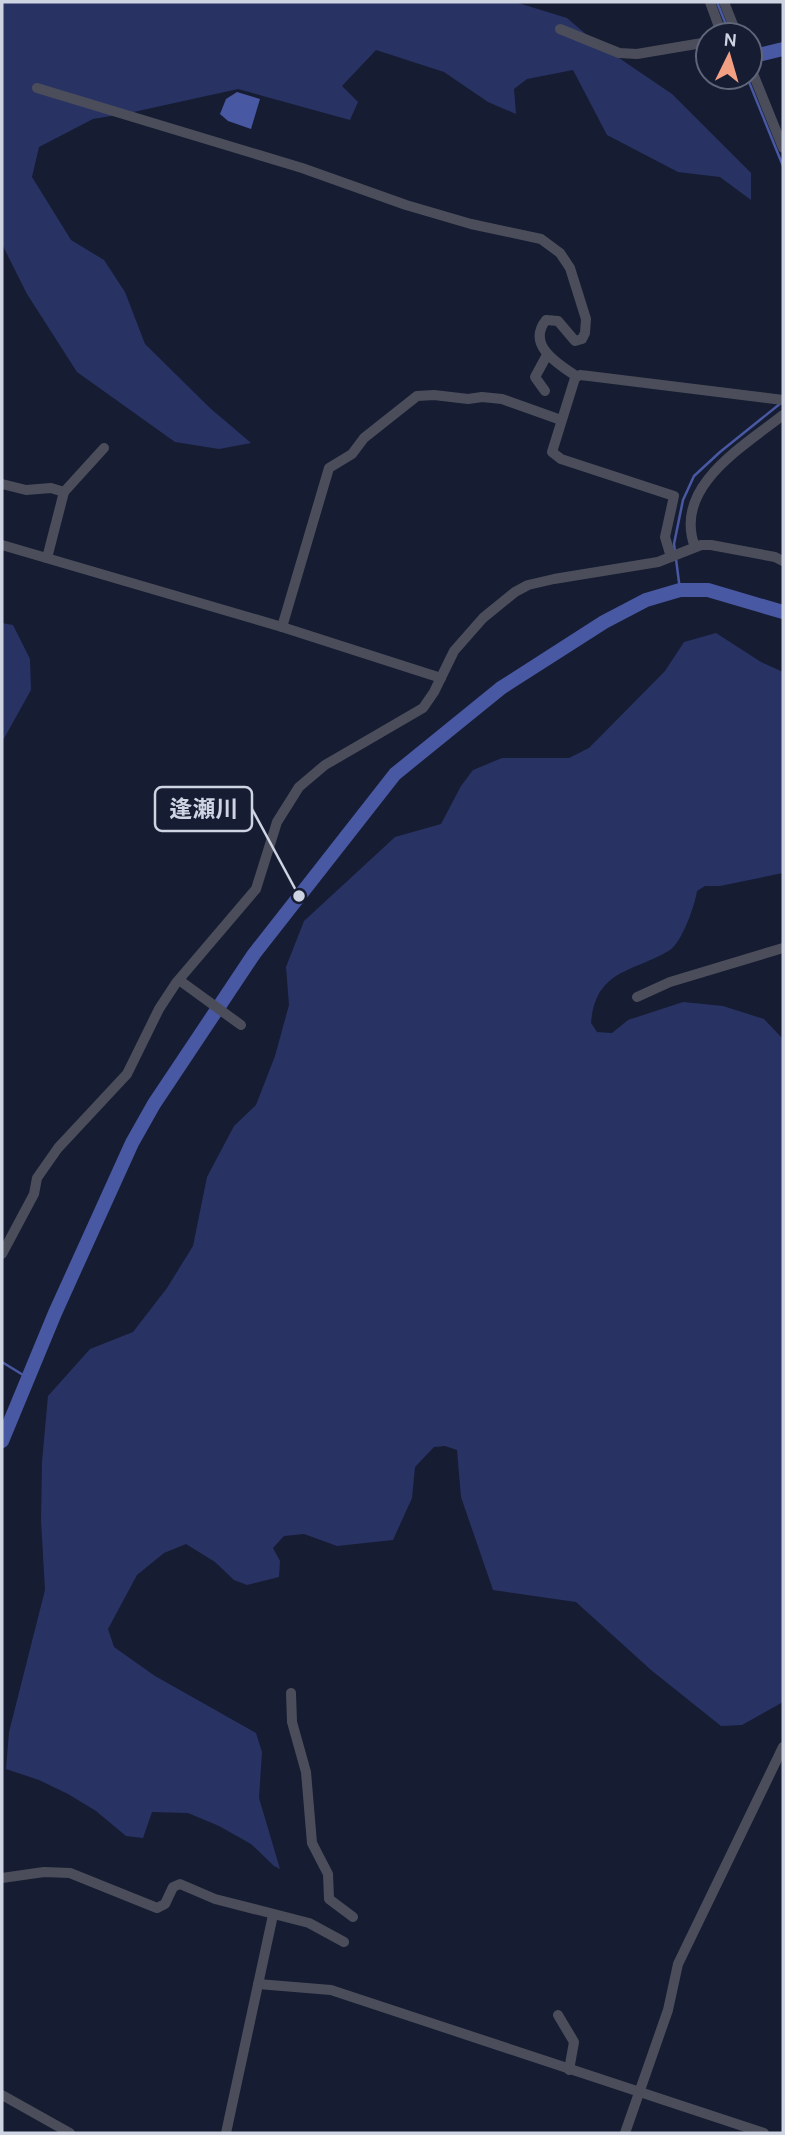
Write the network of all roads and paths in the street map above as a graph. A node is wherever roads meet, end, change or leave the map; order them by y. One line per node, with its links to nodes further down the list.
1 (710, 2): 3 (street)
2 (724, 2): 4 (street)
3 (717, 21)
4 (731, 21)
5 (560, 29): 6 (street)
6 (694, 44)
7 (37, 88): 10 (street)
8 (760, 91): 9 (street)
9 (783, 148)
10 (547, 355): 11 (street); 12 (street)
11 (576, 376): 13 (street); 15 (street)
12 (545, 391)
13 (782, 399)
14 (783, 415): 20 (street)
15 (561, 420): 20 (street); 23 (street)
16 (104, 447): 18 (street)
17 (2, 484): 18 (street)
18 (64, 492): 21 (street)
19 (2, 545): 21 (street)
20 (681, 553): 22 (street); 24 (street)
21 (47, 558): 23 (street)
22 (783, 561)
23 (282, 627): 24 (street)
24 (441, 678): 26 (street)
25 (783, 948): 27 (street)
26 (179, 980): 28 (street); 29 (street)
27 (637, 997)
28 (240, 1024)
29 (2, 1254)
30 (291, 1693): 34 (street)
31 (783, 1747): 39 (street)
32 (2, 1878): 33 (street)
33 (273, 1915): 35 (street); 36 (street)
34 (353, 1917)
35 (344, 1942)
36 (258, 1984): 38 (street); 42 (street)
37 (558, 2015): 38 (street)
38 (569, 2070): 39 (street)
39 (638, 2092): 43 (street); 44 (street)
40 (2, 2095): 41 (street)
41 (69, 2133)
42 (226, 2133)
43 (625, 2133)
44 (764, 2133)

